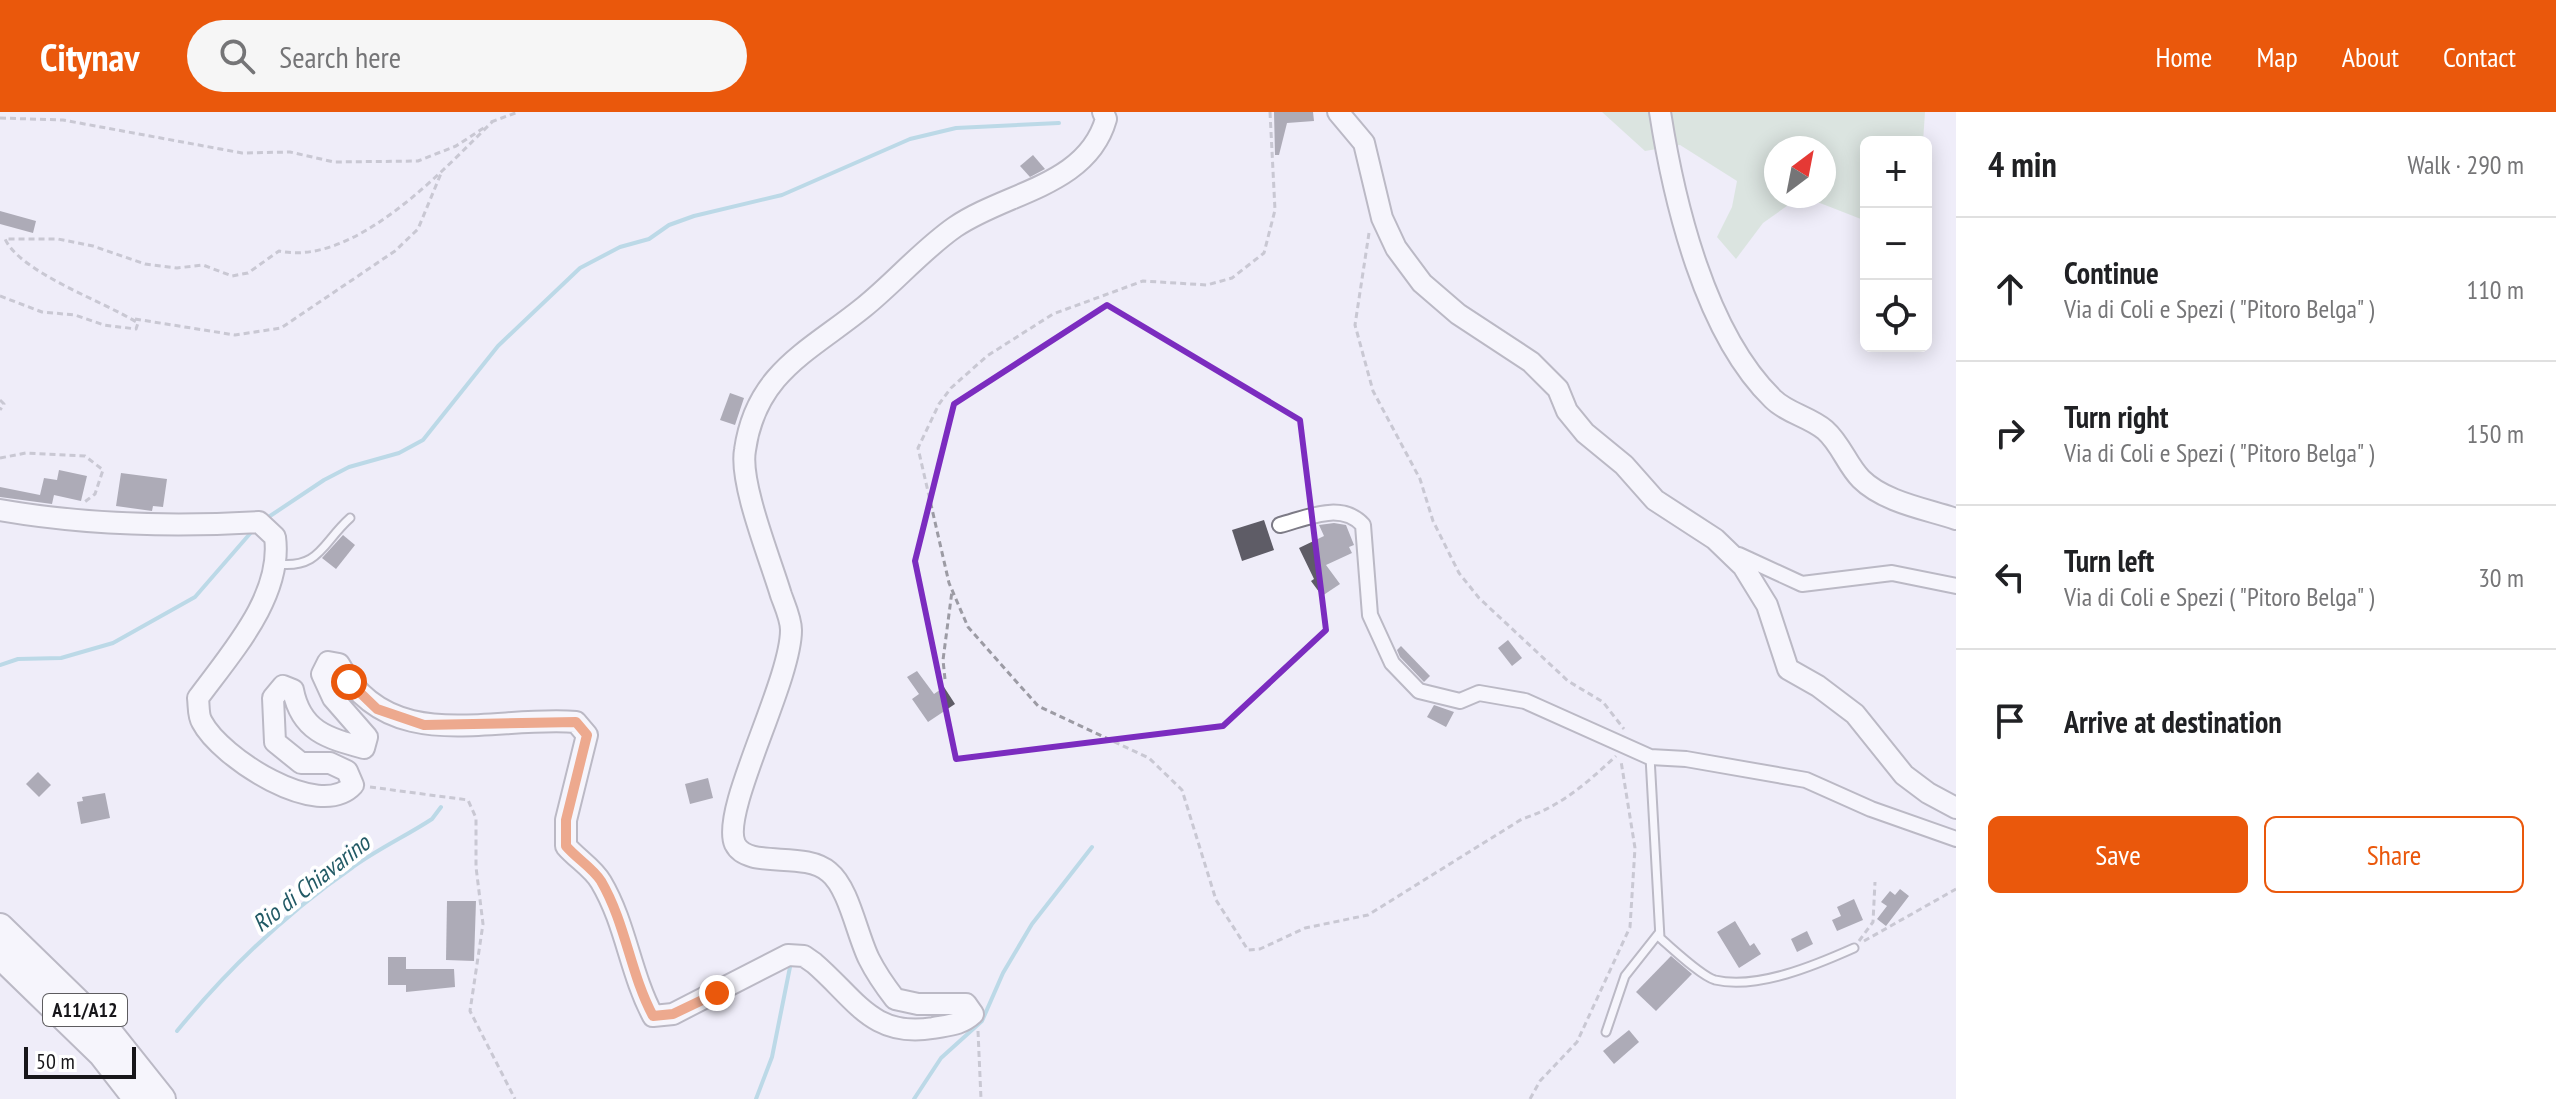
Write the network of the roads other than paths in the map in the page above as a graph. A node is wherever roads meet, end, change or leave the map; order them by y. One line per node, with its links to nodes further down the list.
1 (1103, 112): 9 (street)
2 (1338, 112): 8 (street)
3 (1660, 112): 6 (street)
4 (0, 510): 9 (street)
5 (350, 518): 9 (lane)
6 (1956, 519)
7 (1280, 525): 11 (street)
8 (1715, 539): 10 (street); 12 (street)
9 (276, 564)
10 (1956, 586)
11 (1650, 757): 13 (street); 15 (lane)
12 (1956, 808)
13 (1956, 839)
14 (0, 927): 20 (highway, A11/A12)
15 (1659, 933): 16 (lane); 18 (lane)
16 (1854, 948)
17 (0, 955): 19 (highway, A11/A12)
18 (1606, 1032)
19 (137, 1099)
20 (162, 1099)

